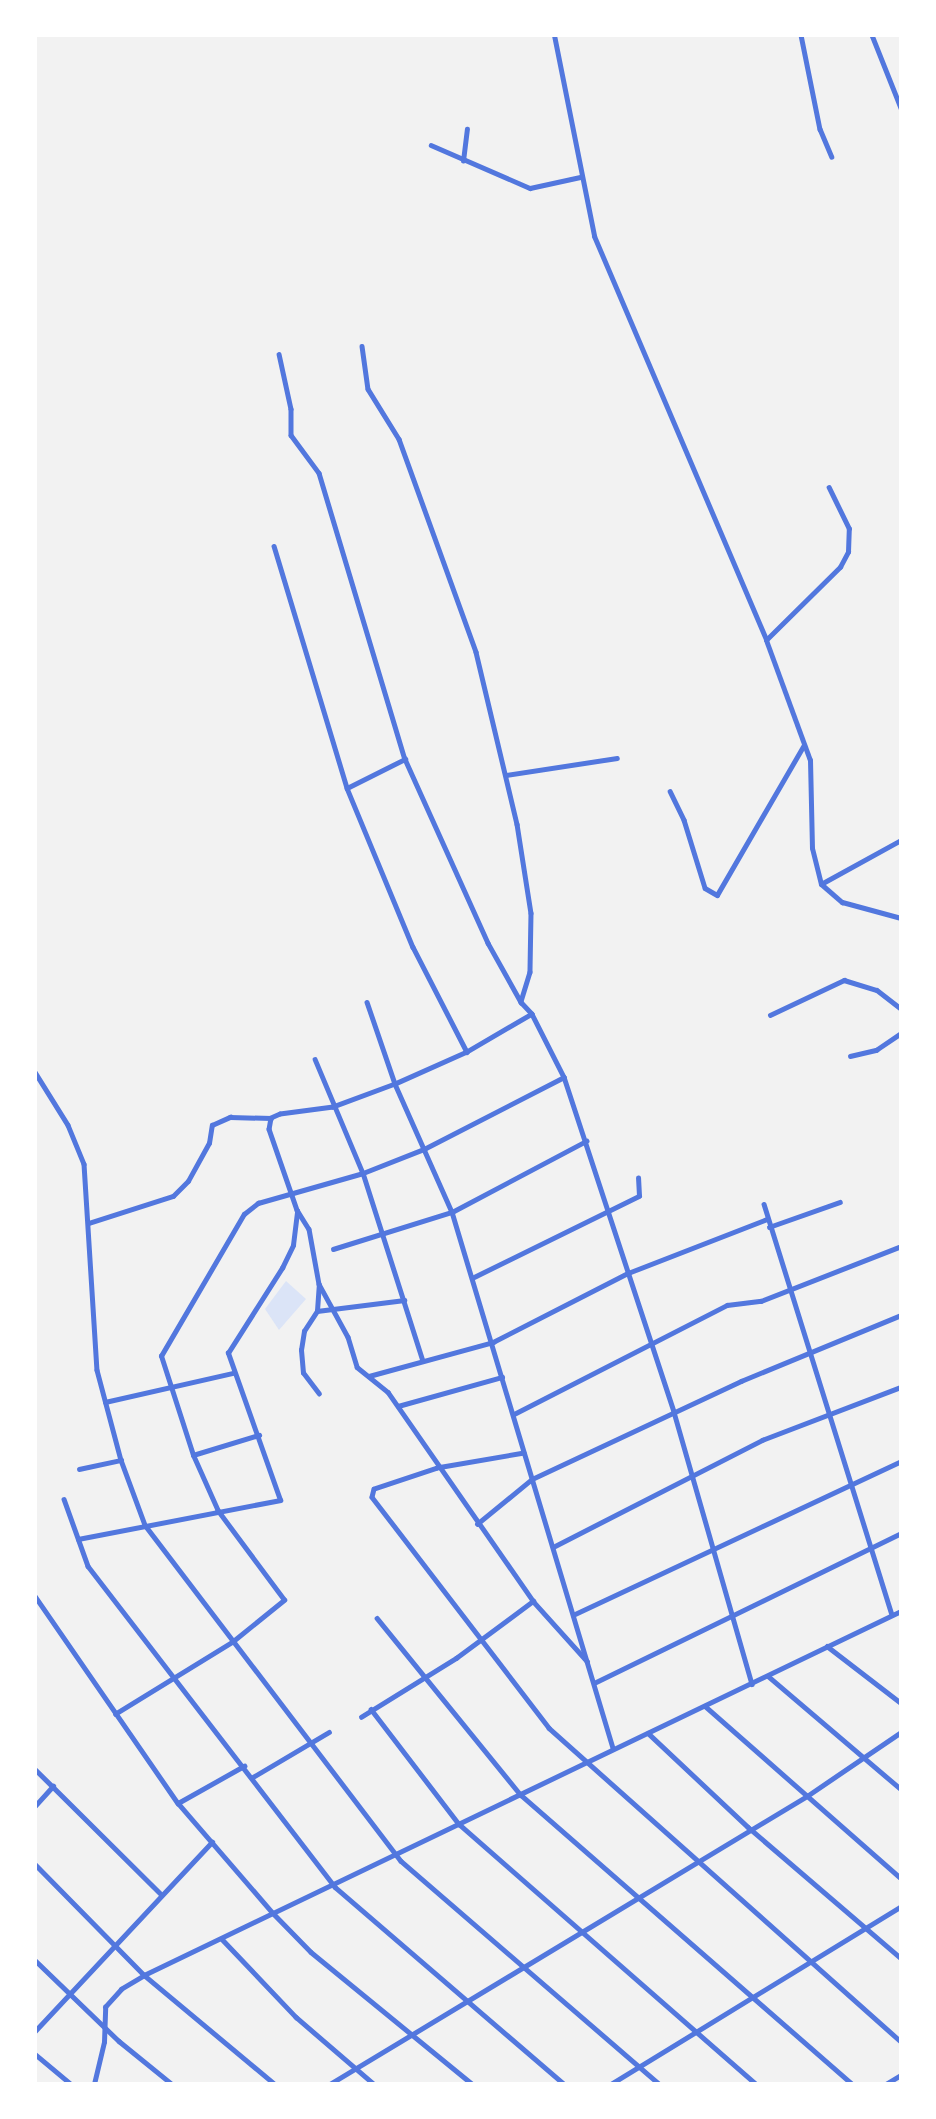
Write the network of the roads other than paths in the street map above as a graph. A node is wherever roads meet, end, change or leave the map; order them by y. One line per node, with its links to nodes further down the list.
1 (554, 35): 9 (street)
2 (801, 35): 7 (street)
3 (872, 35): 4 (street)
4 (901, 108)
5 (467, 129): 8 (street)
6 (431, 145): 8 (street)
7 (832, 156)
8 (463, 161): 9 (street)
9 (580, 177): 14 (street)
10 (362, 346): 18 (street)
11 (279, 354): 17 (street)
12 (829, 488): 14 (street)
13 (274, 546): 19 (street)
14 (766, 640): 15 (street)
15 (804, 745): 20 (street); 22 (street)
16 (617, 758): 18 (street)
17 (405, 759): 19 (street); 25 (street)
18 (506, 775): 25 (street)
19 (347, 788): 30 (street)
20 (670, 791)
21 (901, 840): 22 (street)
22 (821, 884): 23 (street)
23 (901, 918)
24 (367, 1002): 35 (street)
25 (521, 1002): 27 (street)
26 (901, 1009): 28 (street)
27 (532, 1014): 30 (street); 34 (street)
28 (769, 1014)
29 (901, 1033): 31 (street)
30 (467, 1052): 35 (street)
31 (850, 1056)
32 (314, 1059): 36 (street)
33 (35, 1072): 49 (street)
34 (564, 1077): 38 (street); 39 (street)
35 (395, 1084): 36 (street); 39 (street)
36 (333, 1107): 37 (street); 40 (street)
37 (271, 1118): 42 (street); 49 (street)
38 (586, 1141): 46 (street); 47 (street)
39 (424, 1149): 40 (street); 47 (street)
40 (363, 1173): 42 (street); 51 (street)
41 (638, 1178): 46 (street)
42 (291, 1194): 45 (street); 70 (street)
43 (840, 1202): 50 (street)
44 (764, 1204): 48 (street)
45 (297, 1210): 56 (street); 66 (street)
46 (608, 1210): 54 (street); 55 (street)
47 (452, 1212): 51 (street); 55 (street)
48 (767, 1219): 50 (street); 54 (street)
49 (89, 1223): 72 (street)
50 (769, 1227): 57 (street)
51 (383, 1233): 53 (street); 58 (street)
52 (901, 1246): 57 (street)
53 (333, 1250)
54 (628, 1273): 62 (street); 63 (street)
55 (472, 1278): 62 (street)
56 (319, 1284): 59 (street); 60 (street)
57 (788, 1291): 63 (street); 64 (street)
58 (404, 1300): 60 (street); 65 (street)
59 (317, 1311): 60 (street); 71 (street)
60 (334, 1312): 67 (street)
61 (901, 1315): 64 (street)
62 (493, 1342): 65 (street); 68 (street)
63 (652, 1345): 74 (street); 75 (street)
64 (809, 1353): 74 (street); 76 (street)
65 (423, 1361): 67 (street)
66 (233, 1373): 70 (street); 77 (street)
67 (368, 1376): 73 (street)
68 (502, 1377): 73 (street); 75 (street)
69 (901, 1387): 76 (street)
70 (170, 1389): 72 (street); 79 (street)
71 (319, 1394)
72 (105, 1402): 80 (street)
73 (398, 1406): 82 (street)
74 (674, 1412): 84 (street); 85 (street)
75 (514, 1414): 78 (street)
76 (829, 1415): 84 (street); 86 (street)
77 (260, 1435): 79 (street); 88 (street)
78 (524, 1452): 82 (street); 85 (street)
79 (193, 1455): 88 (street)
80 (121, 1460): 83 (street); 90 (street)
81 (901, 1461): 86 (street)
82 (437, 1468): 89 (street); 103 (street)
83 (79, 1469)
84 (691, 1476): 93 (street); 95 (street)
85 (532, 1479): 89 (street); 93 (street)
86 (852, 1483): 94 (street); 95 (street)
87 (64, 1499): 92 (street)
88 (218, 1511): 90 (street); 104 (street)
89 (477, 1524): 97 (street)
90 (145, 1525): 92 (street); 104 (street)
91 (901, 1533): 94 (street)
92 (78, 1539): 109 (street)
93 (555, 1546): 99 (street)
94 (869, 1546): 100 (street); 101 (street)
95 (710, 1549): 99 (street); 100 (street)
96 (35, 1596): 115 (street)
97 (533, 1601): 103 (street); 106 (street)
98 (901, 1611): 101 (street)
99 (575, 1614): 106 (street)
100 (731, 1614): 110 (street); 111 (street)
101 (891, 1615): 105 (street)
102 (377, 1618): 107 (street)
103 (478, 1638): 107 (street); 123 (street)
104 (232, 1642): 109 (street); 120 (street)
105 (827, 1646): 108 (street); 112 (street)
106 (587, 1661): 110 (street)
107 (423, 1676): 114 (street); 129 (street)
108 (768, 1676): 111 (street); 122 (street)
109 (171, 1680): 115 (street); 124 (street)
110 (594, 1683): 121 (street)
111 (752, 1684): 113 (street)
112 (901, 1703)
113 (705, 1706): 119 (street); 130 (street)
114 (371, 1710): 116 (street); 133 (street)
115 (115, 1714): 131 (street)
116 (361, 1717)
117 (329, 1732): 120 (street)
118 (901, 1732): 122 (street)
119 (648, 1733): 121 (street); 134 (street)
120 (310, 1744): 126 (street); 136 (street)
121 (613, 1749): 123 (street)
122 (862, 1757): 128 (street); 130 (street)
123 (586, 1763): 129 (street); 137 (street)
124 (244, 1766): 126 (street); 131 (street)
125 (35, 1769): 127 (street)
126 (253, 1777): 140 (street)
127 (53, 1786): 132 (street); 141 (street)
128 (901, 1789)
129 (521, 1795): 133 (street); 142 (street)
130 (807, 1796): 134 (street); 139 (street)
131 (178, 1803): 135 (street)
132 (35, 1806)
133 (459, 1824): 136 (street); 146 (street)
134 (748, 1827): 137 (street); 145 (street)
135 (212, 1842): 141 (street); 144 (street)
136 (397, 1853): 140 (street); 152 (street)
137 (696, 1862): 142 (street); 151 (street)
138 (35, 1864): 148 (street)
139 (901, 1878)
140 (335, 1887): 144 (street); 156 (street)
141 (160, 1893): 148 (street)
142 (638, 1898): 146 (street); 155 (street)
143 (901, 1906): 145 (street)
144 (273, 1913): 147 (street); 160 (street)
145 (866, 1926): 149 (street); 151 (street)
146 (583, 1934): 152 (street); 159 (street)
147 (222, 1938): 153 (street); 164 (street)
148 (116, 1943): 153 (street); 154 (street)
149 (901, 1958)
150 (35, 1960): 154 (street)
151 (810, 1962): 155 (street); 161 (street)
152 (523, 1968): 156 (street); 163 (street)
153 (144, 1975): 157 (street); 169 (street)
154 (70, 1996): 157 (street); 158 (street)
155 (754, 1998): 159 (street); 177 (street)
156 (468, 2001): 160 (street); 173 (street)
157 (104, 2025): 167 (street); 168 (street)
158 (35, 2031)
159 (695, 2032): 163 (street); 176 (street)
160 (415, 2036): 164 (street); 172 (street)
161 (901, 2042)
162 (35, 2054): 166 (street)
163 (639, 2067): 174 (street); 175 (street)
164 (356, 2069): 170 (street); 171 (street)
165 (901, 2075): 178 (street)
166 (71, 2084)
167 (94, 2084)
168 (172, 2084)
169 (275, 2084)
170 (330, 2084)
171 (373, 2084)
172 (472, 2084)
173 (564, 2084)
174 (611, 2084)
175 (659, 2084)
176 (756, 2084)
177 (852, 2084)
178 (886, 2084)

